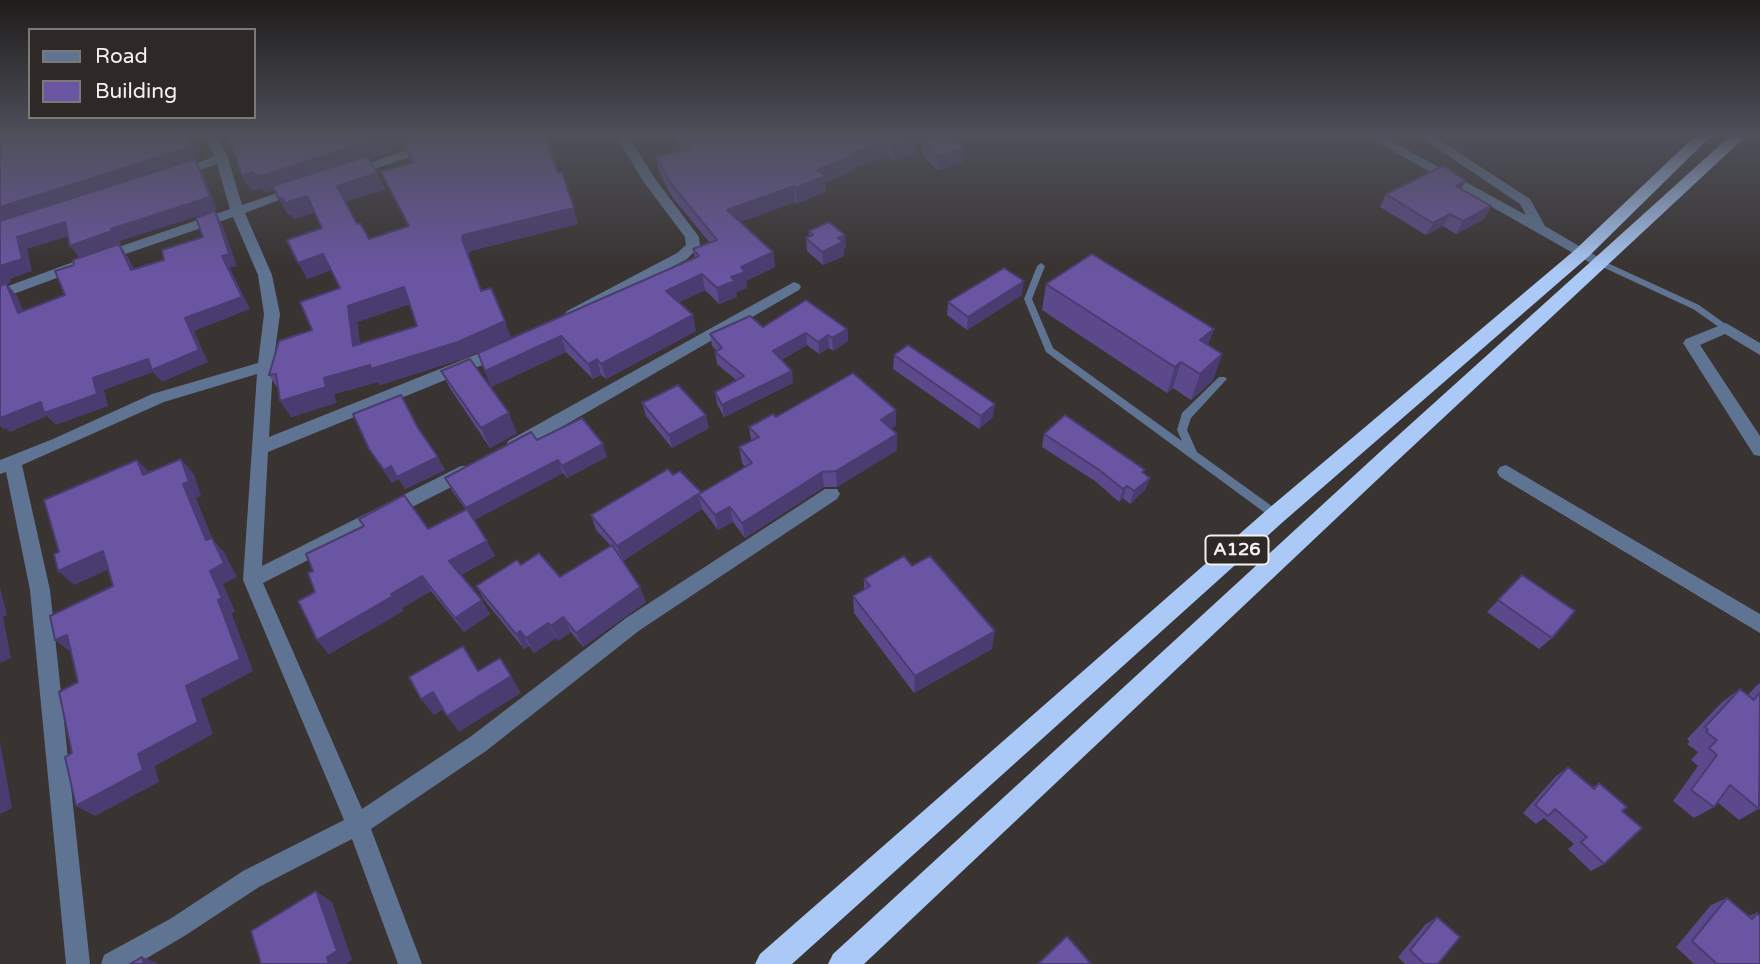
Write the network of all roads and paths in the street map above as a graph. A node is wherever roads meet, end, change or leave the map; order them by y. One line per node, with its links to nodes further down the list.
1 (229, 181): 8 (street)
2 (650, 181): 14 (street)
3 (1452, 181): 9 (street)
4 (1494, 181): 9 (street)
5 (1662, 181): 10 (highway, A126)
6 (1684, 181): 10 (highway, A126)
7 (306, 187): 8 (street)
8 (237, 211): 13 (street); 18 (street)
9 (1542, 232): 10 (street)
10 (1591, 258): 15 (lane); 28 (highway, A126); 36 (highway, A126)
11 (1041, 266): 23 (lane)
12 (794, 287): 22 (street)
13 (0, 294)
14 (557, 323)
15 (1726, 328): 17 (street); 21 (street)
16 (512, 346): 20 (street)
17 (1760, 351)
18 (265, 366): 20 (street); 24 (street)
19 (1222, 379): 23 (lane)
20 (260, 448): 29 (street)
21 (1760, 450)
22 (504, 452)
23 (1193, 456): 28 (lane)
24 (6, 464): 32 (street)
25 (480, 465): 29 (street)
26 (1506, 472): 30 (street)
27 (831, 494): 31 (street)
28 (1276, 515): 35 (highway, A126)
29 (252, 580): 31 (street)
30 (1760, 624)
31 (356, 825): 33 (street); 34 (street)
32 (78, 964)
33 (113, 964)
34 (410, 964)
35 (770, 964)
36 (842, 964)

